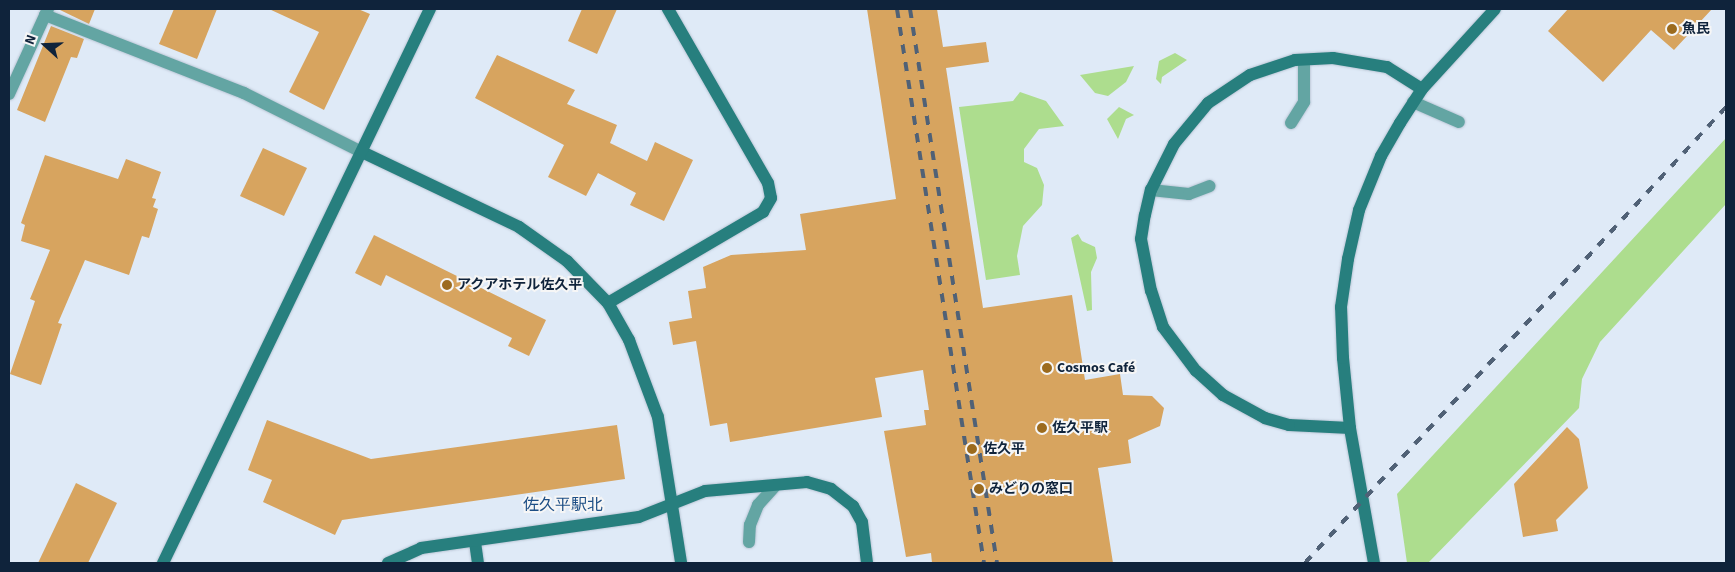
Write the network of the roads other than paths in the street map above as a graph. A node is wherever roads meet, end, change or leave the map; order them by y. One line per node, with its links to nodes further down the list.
1 (430, 9): 11 (street)
2 (668, 9): 14 (street)
3 (1495, 9): 6 (street)
4 (47, 12): 7 (street); 11 (street)
5 (1304, 60): 6 (street); 10 (street); 13 (street)
6 (1422, 89): 8 (street)
7 (9, 94)
8 (1413, 102): 9 (street); 15 (street)
9 (1459, 122)
10 (1291, 123)
11 (362, 152): 14 (street); 20 (street)
12 (1210, 186): 13 (street)
13 (1151, 190): 15 (street)
14 (608, 303): 17 (street)
15 (1350, 428): 25 (street)
16 (776, 485): 17 (street); 19 (street); 24 (street)
17 (672, 506): 18 (street); 23 (street)
18 (475, 542): 21 (street); 22 (street)
19 (749, 542)
20 (164, 563)
21 (388, 563)
22 (478, 563)
23 (681, 563)
24 (867, 563)
25 (1374, 563)

